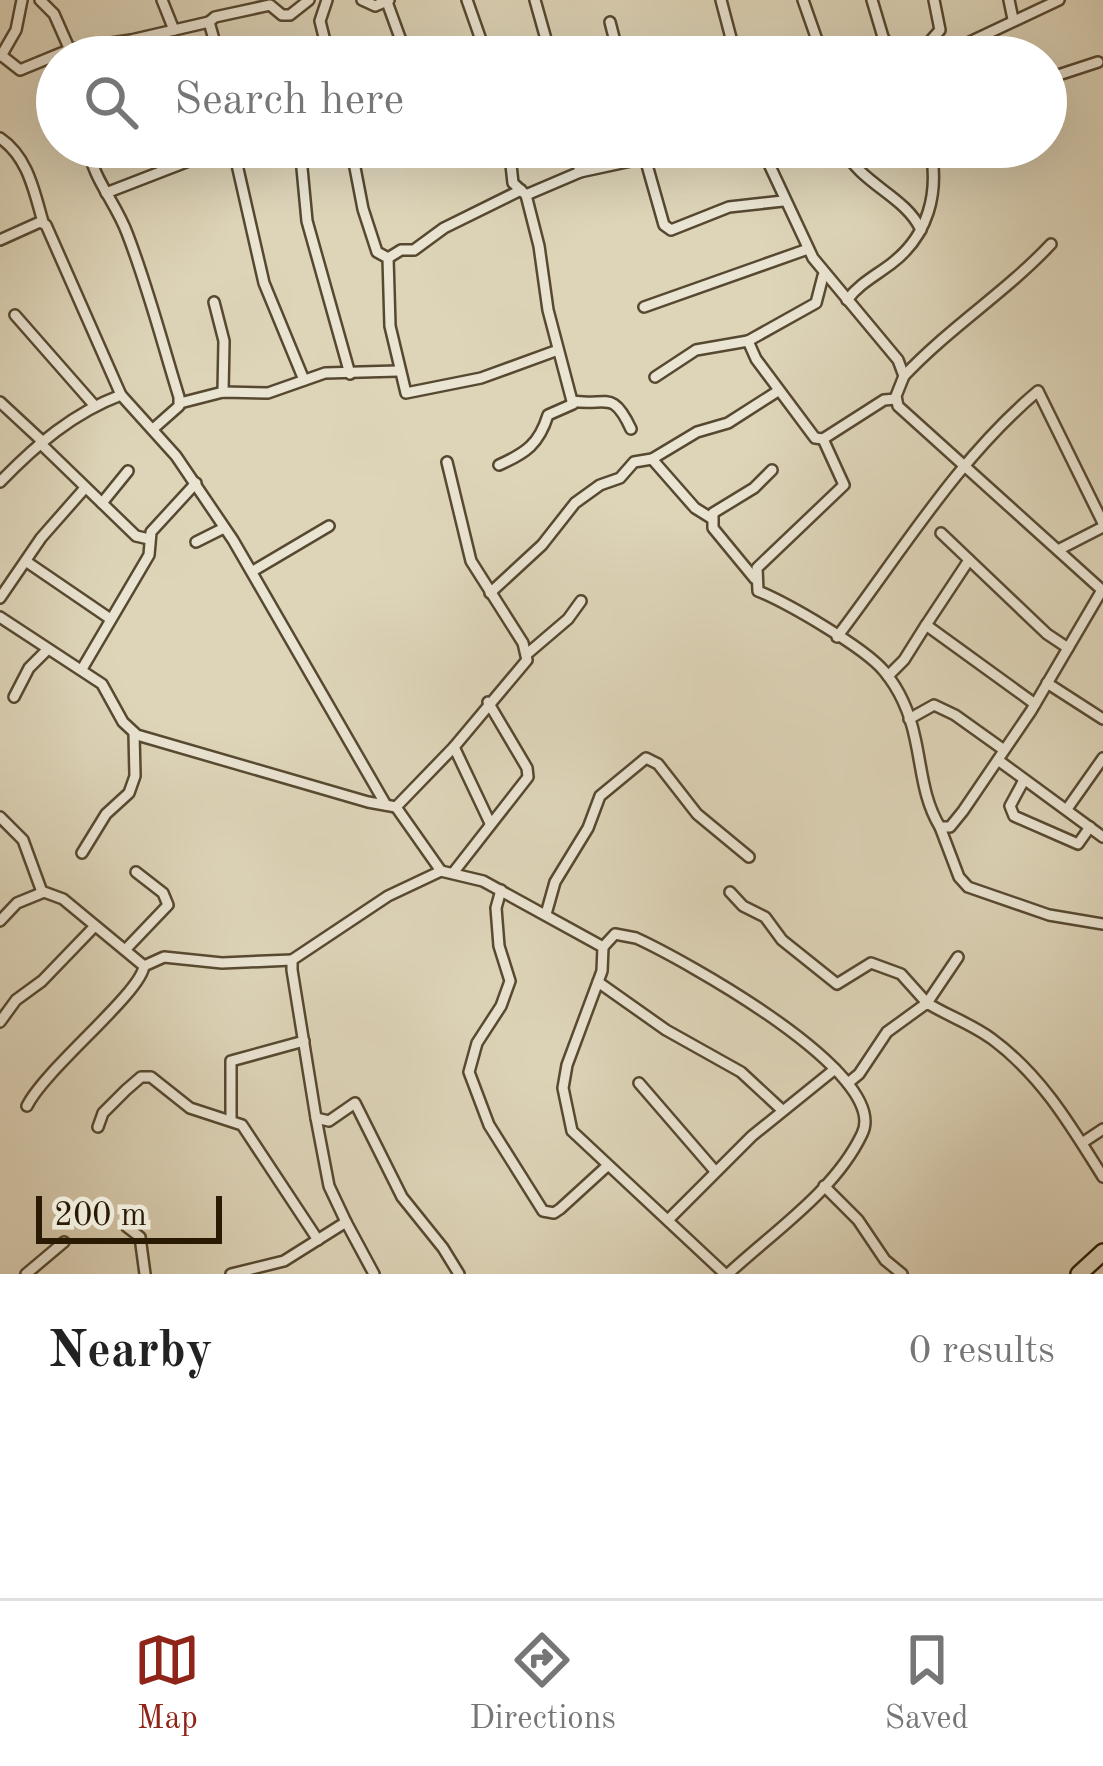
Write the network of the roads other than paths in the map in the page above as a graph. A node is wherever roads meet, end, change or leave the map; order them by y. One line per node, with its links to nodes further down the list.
1 (22, 0): 34 (street)
2 (40, 0): 21 (street)
3 (162, 0): 20 (street)
4 (309, 0): 16 (street)
5 (327, 0): 24 (street)
6 (362, 0): 15 (street)
7 (467, 0): 26 (street)
8 (535, 0): 27 (street)
9 (722, 0): 29 (street)
10 (802, 0): 30 (street)
11 (872, 0): 31 (street)
12 (934, 0): 32 (street)
13 (1009, 0): 17 (street)
14 (1059, 0): 17 (street)
15 (388, 1): 25 (street)
16 (255, 3): 18 (street)
17 (1012, 19): 33 (street)
18 (209, 22): 20 (street); 23 (street)
19 (610, 22): 28 (street)
20 (174, 30): 22 (street)
21 (64, 36)
22 (147, 36)
23 (213, 36)
24 (324, 36)
25 (400, 36)
26 (480, 36)
27 (545, 36)
28 (614, 36)
29 (731, 36)
30 (816, 36)
31 (884, 36)
32 (937, 36)
33 (980, 36)
34 (1, 56): 36 (street)
35 (1098, 62): 37 (street)
36 (36, 65)
37 (1067, 72)
38 (0, 138): 55 (street)
39 (93, 168): 53 (street)
40 (173, 168): 53 (street)
41 (234, 168): 72 (street)
42 (302, 168): 69 (street)
43 (355, 168): 60 (street)
44 (511, 168): 52 (street)
45 (579, 168): 51 (street)
46 (593, 168): 51 (street)
47 (648, 168): 54 (street)
48 (770, 168): 54 (street)
49 (856, 168): 56 (street)
50 (935, 168): 56 (street)
51 (580, 172): 52 (street)
52 (523, 192): 60 (street); 67 (street)
53 (106, 193): 78 (street)
54 (783, 201): 59 (street)
55 (43, 222): 57 (street); 75 (street)
56 (921, 230): 62 (street)
57 (0, 240)
58 (1051, 244): 70 (street)
59 (808, 249): 61 (street); 64 (street)
60 (388, 258): 68 (street)
61 (826, 280): 62 (street); 66 (street)
62 (847, 300): 70 (street)
63 (214, 302): 74 (street)
64 (644, 307)
65 (16, 315): 80 (street)
66 (748, 341): 71 (street); 73 (street)
67 (558, 350): 68 (street); 79 (street)
68 (398, 371): 69 (street)
69 (350, 374): 72 (street)
70 (904, 376): 76 (street)
71 (656, 377)
72 (304, 380): 74 (street)
73 (778, 391): 83 (street); 85 (street)
74 (223, 392): 78 (street)
75 (122, 395): 80 (street); 81 (street)
76 (896, 399): 83 (street); 88 (street)
77 (0, 402): 84 (street)
78 (180, 403): 81 (street)
79 (573, 404): 82 (street); 87 (street)
80 (94, 405): 84 (street)
81 (153, 429): 92 (street)
82 (631, 429)
83 (823, 439): 106 (street)
84 (41, 442): 91 (street); 93 (street)
85 (652, 459): 95 (street); 108 (street)
86 (448, 463): 108 (street)
87 (499, 465)
88 (967, 467): 96 (street); 102 (street); 114 (street)
89 (772, 470): 95 (street)
90 (128, 471): 94 (street)
91 (0, 482)
92 (196, 483): 98 (street); 100 (street)
93 (85, 488): 94 (street); 104 (street)
94 (102, 503): 100 (street)
95 (711, 518): 106 (street)
96 (1103, 525): 102 (street)
97 (329, 526): 105 (street)
98 (224, 528): 101 (street); 105 (street)
99 (941, 533): 103 (street)
100 (149, 538): 112 (street)
101 (196, 542)
102 (1058, 550): 107 (street)
103 (969, 560): 113 (street); 115 (street)
104 (27, 562): 109 (street); 112 (street)
105 (253, 571): 131 (street)
106 (755, 579): 114 (street)
107 (1102, 590): 115 (street)
108 (490, 593): 117 (street)
109 (0, 598)
110 (580, 602): 117 (street)
111 (0, 617): 116 (street)
112 (109, 618): 118 (street)
113 (926, 625): 119 (street); 122 (street)
114 (837, 637): 119 (street)
115 (1068, 648): 120 (street)
116 (46, 651): 118 (street); 121 (street)
117 (527, 654): 123 (street)
118 (82, 669): 126 (street)
119 (888, 676): 124 (street)
120 (1047, 683): 122 (street); 125 (street)
121 (14, 698)
122 (1035, 704): 128 (street)
123 (487, 708): 127 (street); 134 (street)
124 (909, 718): 128 (street); 136 (street)
125 (1103, 719)
126 (134, 733): 131 (street); 138 (street)
127 (454, 747): 131 (street); 134 (street)
128 (1001, 755): 130 (street); 136 (street)
129 (1103, 758): 132 (street)
130 (1024, 780): 132 (street); 135 (street)
131 (391, 806): 141 (street)
132 (1067, 809): 135 (street)
133 (0, 817): 143 (street)
134 (490, 823): 141 (street)
135 (1090, 826): 137 (street)
136 (943, 830): 147 (street)
137 (1103, 837)
138 (82, 853)
139 (749, 857): 145 (street)
140 (136, 872): 150 (street)
141 (447, 872): 142 (street); 152 (street)
142 (501, 890): 145 (street); 168 (street)
143 (42, 892): 146 (street); 148 (street)
144 (730, 892): 155 (street)
145 (546, 914): 149 (street)
146 (0, 921)
147 (1103, 924)
148 (95, 926): 150 (street); 156 (street)
149 (603, 947): 154 (street); 158 (street)
150 (126, 949): 153 (street)
151 (958, 957): 155 (street)
152 (292, 960): 153 (street); 157 (street)
153 (144, 966): 161 (street)
154 (598, 982): 162 (street); 168 (street)
155 (927, 1003): 160 (street); 167 (street)
156 (0, 1022)
157 (304, 1042): 163 (street); 164 (street)
158 (835, 1069): 160 (street); 162 (street)
159 (639, 1083): 169 (street)
160 (848, 1083): 171 (street)
161 (27, 1106)
162 (782, 1110): 169 (street)
163 (231, 1118): 165 (street); 175 (street)
164 (316, 1118): 173 (street); 178 (street)
165 (98, 1127)
166 (1103, 1129): 167 (street)
167 (1082, 1143): 170 (street)
168 (606, 1167): 172 (street)
169 (715, 1171): 172 (street)
170 (1103, 1177)
171 (824, 1186): 184 (street); 185 (street)
172 (668, 1220): 184 (street)
173 (346, 1222): 175 (street); 182 (street)
174 (127, 1227): 180 (street)
175 (318, 1240): 181 (street)
176 (64, 1242): 179 (street)
177 (1103, 1252): 186 (highway)
178 (459, 1272): 183 (street)
179 (26, 1274)
180 (145, 1274)
181 (232, 1274)
182 (374, 1274)
183 (440, 1274)
184 (726, 1274)
185 (902, 1274)
186 (1078, 1274)

